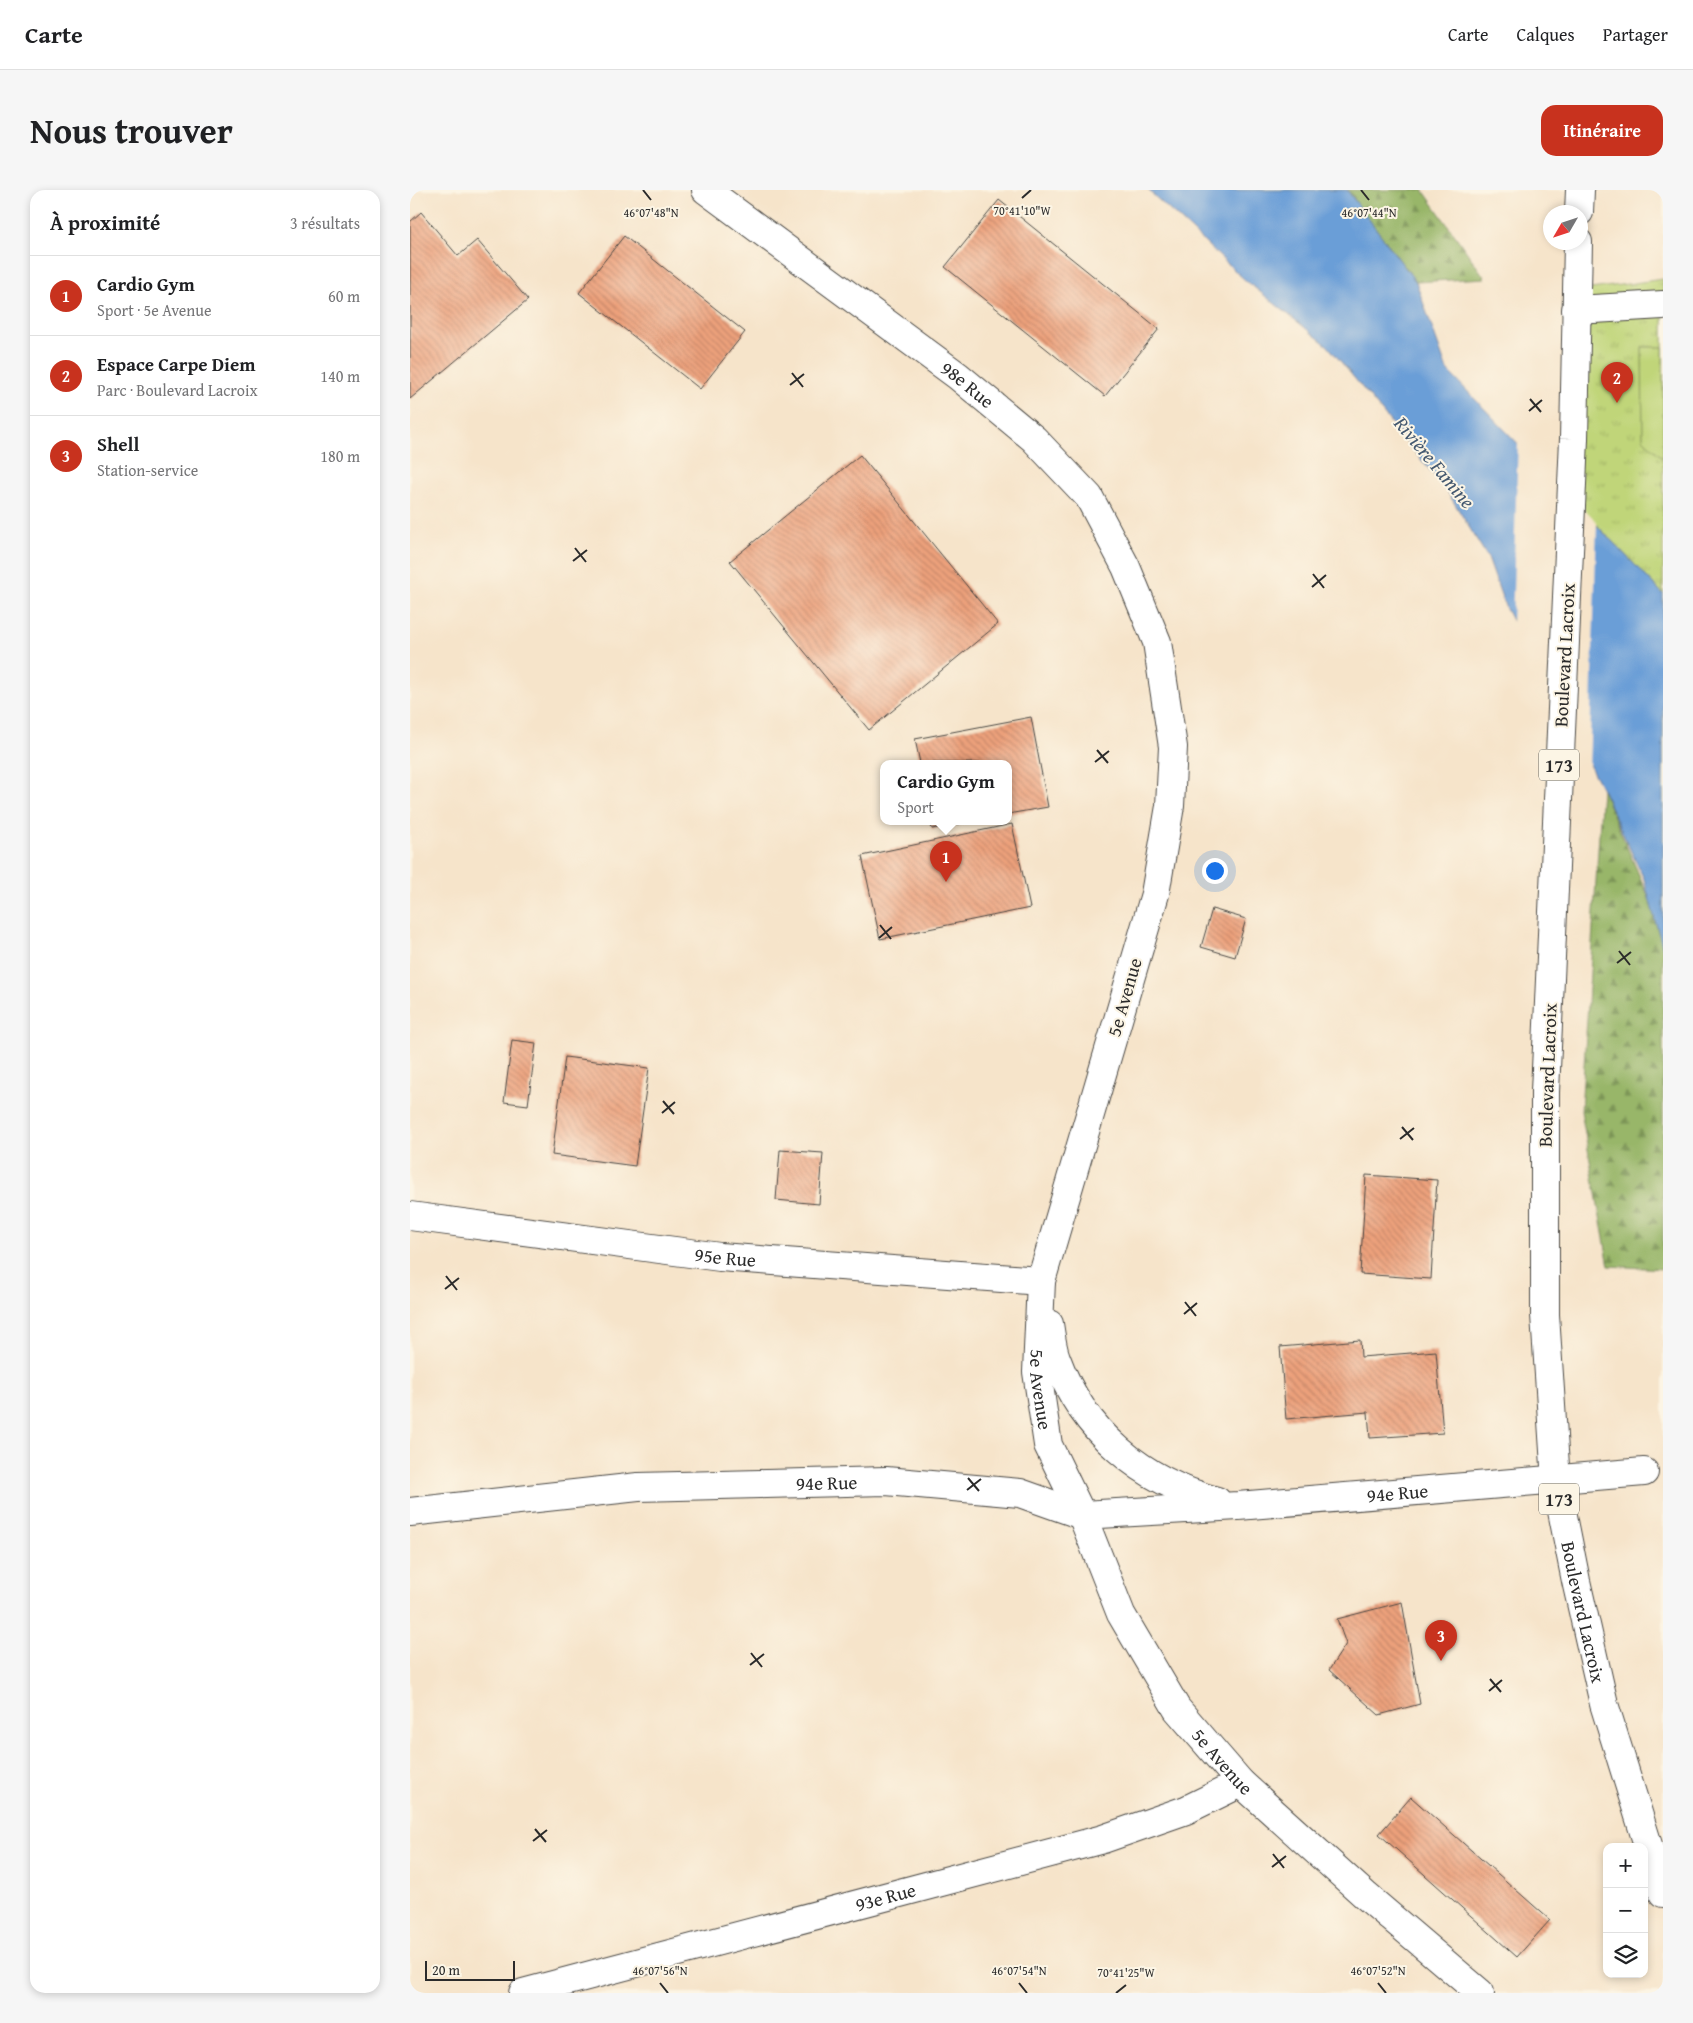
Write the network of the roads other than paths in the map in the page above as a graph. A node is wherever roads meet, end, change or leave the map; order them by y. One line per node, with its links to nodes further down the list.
1 (706, 190): 7 (street, 98e Rue)
2 (1580, 190): 3 (street)
3 (1579, 205)
4 (1578, 250): 6 (street, Boulevard Lacroix / 173)
5 (1663, 306): 6 (street)
6 (1576, 310): 11 (street, Boulevard Lacroix / 173)
7 (1157, 642): 9 (street, 5e Avenue)
8 (410, 1216): 9 (street, 95e Rue)
9 (1040, 1281): 12 (street, 94e Rue); 14 (street, 5e Avenue)
10 (1644, 1472): 11 (street, 94e Rue)
11 (1556, 1481): 12 (street, 94e Rue); 16 (street, Boulevard Lacroix / 173)
12 (1238, 1506): 14 (street, 94e Rue)
13 (410, 1512): 14 (street, 94e Rue)
14 (1082, 1515): 15 (street, 5e Avenue)
15 (1241, 1783): 17 (street, 93e Rue); 18 (street, 5e Avenue)
16 (1663, 1893)
17 (523, 1993)
18 (1480, 1993)

